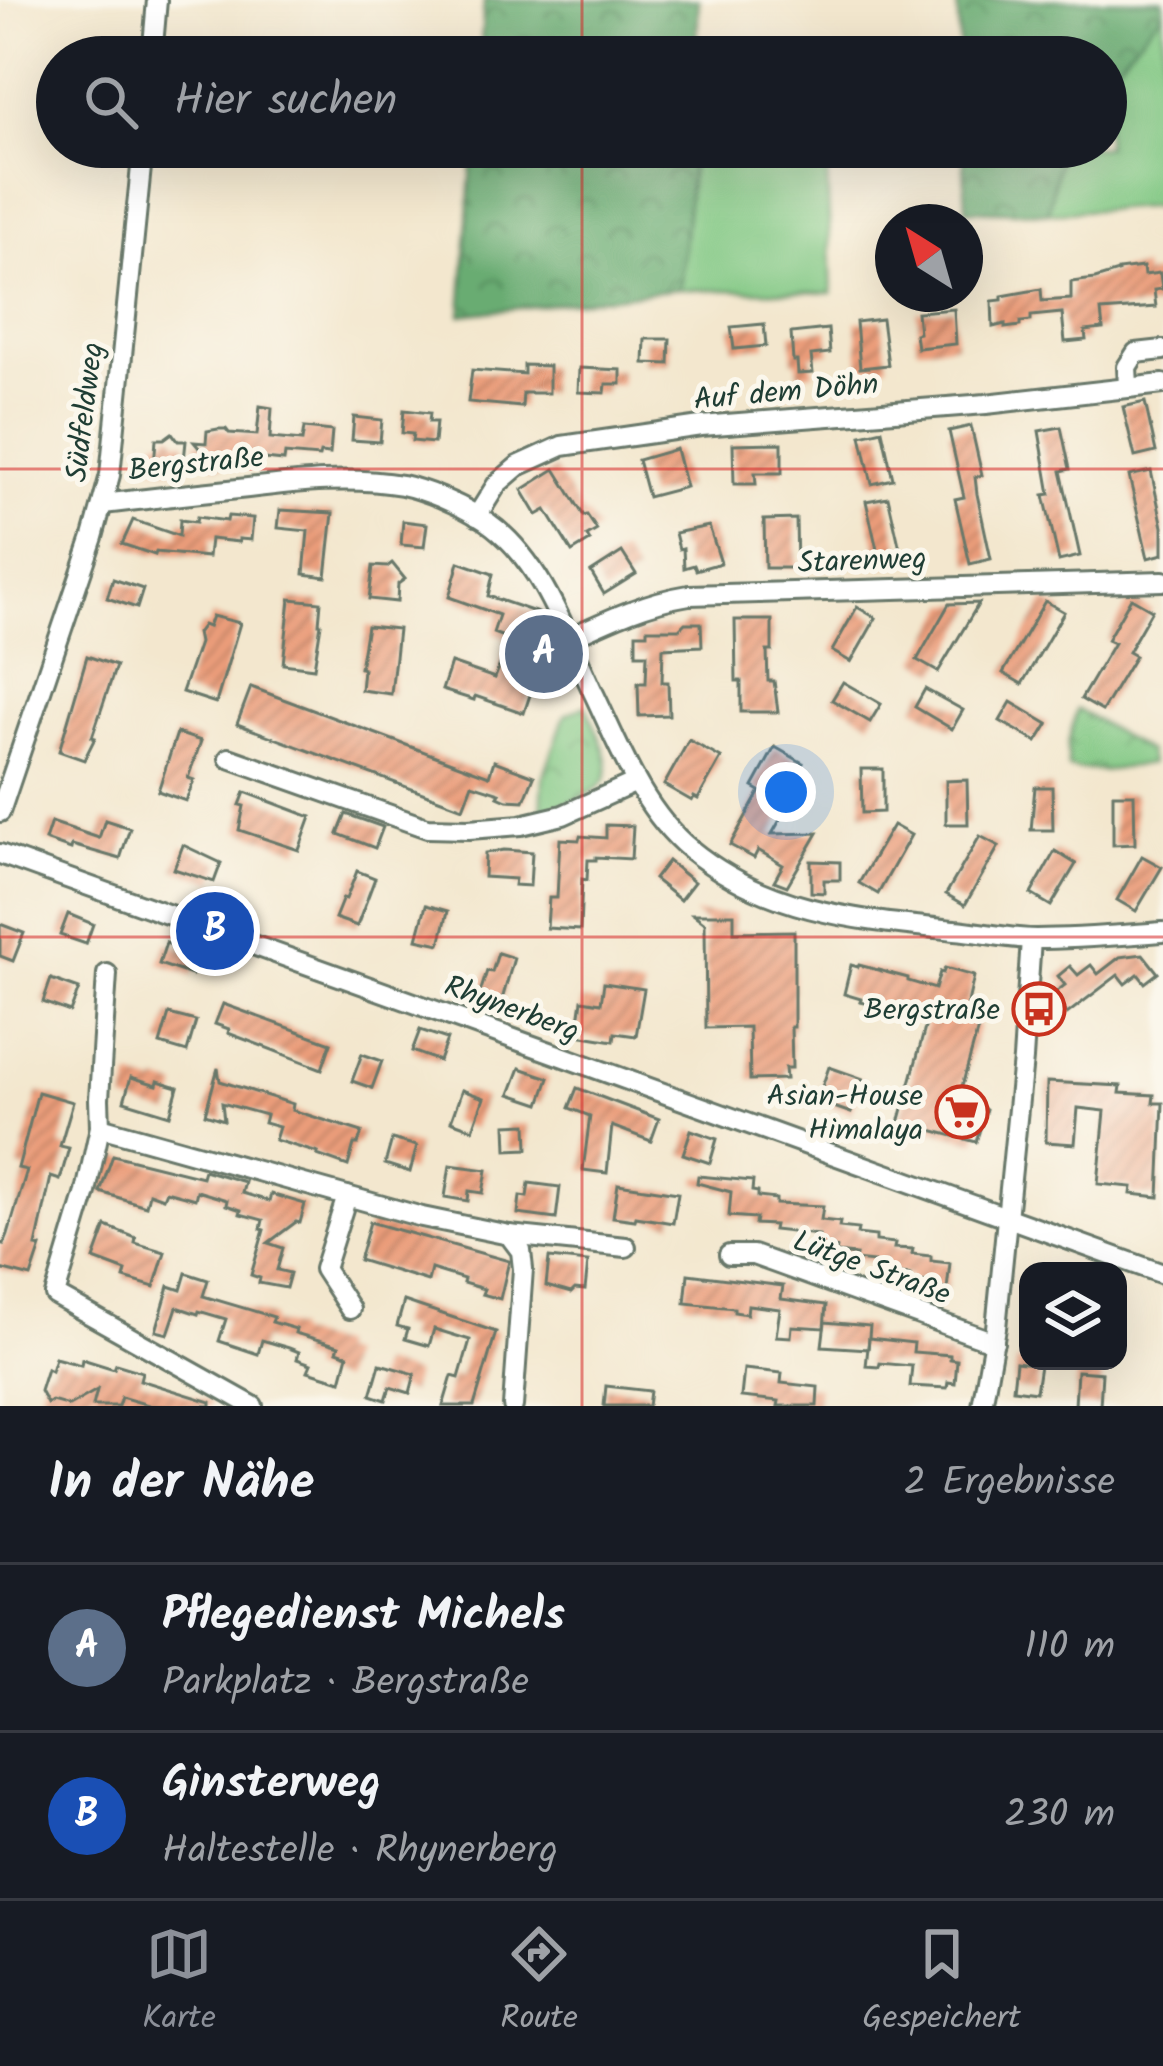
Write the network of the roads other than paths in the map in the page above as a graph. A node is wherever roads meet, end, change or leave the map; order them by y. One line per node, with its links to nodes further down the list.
1 (158, 0): 2 (street)
2 (154, 36)
3 (140, 168): 7 (street, Südfeldweg)
4 (1163, 350): 6 (street)
5 (1163, 384): 6 (street, Auf dem Döhn)
6 (1128, 386): 8 (street, Auf dem Döhn)
7 (103, 504): 8 (street, Bergstraße); 13 (street, Südfeldweg)
8 (477, 516): 10 (street, Bergstraße)
9 (1163, 581): 10 (street, Starenweg)
10 (571, 638): 12 (street, Bergstraße)
11 (230, 758): 12 (street)
12 (636, 782): 16 (street, Bergstraße)
13 (0, 812)
14 (0, 854): 20 (street, Rhynerberg)
15 (1163, 932): 16 (street, Bergstraße)
16 (1030, 939): 20 (street)
17 (107, 974): 18 (street)
18 (100, 1127): 19 (street); 27 (street)
19 (347, 1196): 21 (street); 25 (street)
20 (1005, 1216): 24 (street, Rhynerberg); 26 (street)
21 (508, 1235): 22 (street); 28 (street)
22 (626, 1247)
23 (729, 1256): 26 (street, Lütge Straße)
24 (1163, 1274)
25 (350, 1310)
26 (994, 1342): 29 (street)
27 (253, 1406)
28 (513, 1406)
29 (982, 1406)

